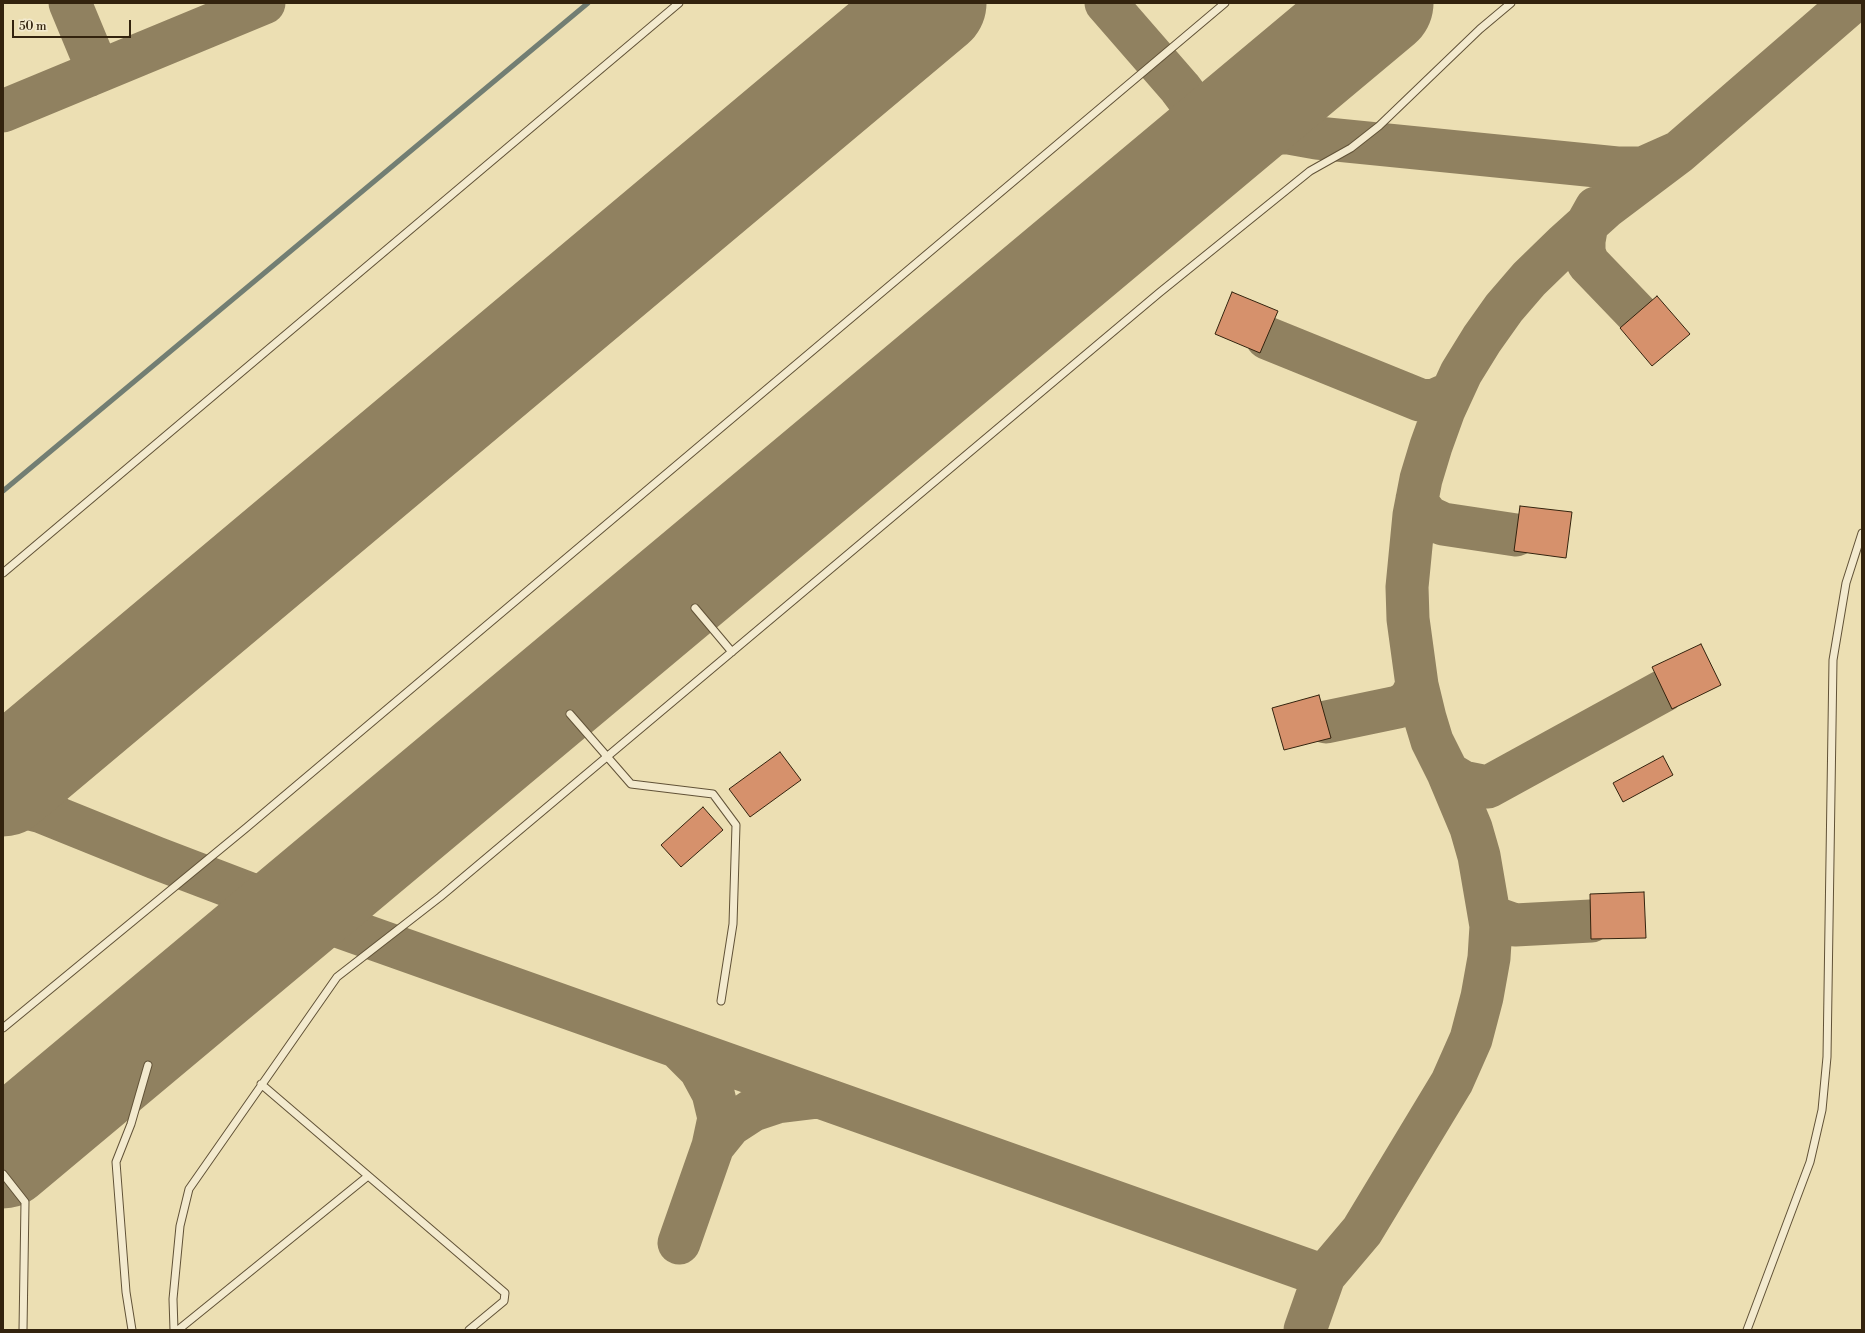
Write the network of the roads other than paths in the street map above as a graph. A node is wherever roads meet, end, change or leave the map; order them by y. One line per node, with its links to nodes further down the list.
1 (679, 3): 5 (lane)
2 (1225, 3): 11 (lane)
3 (1511, 3): 7 (lane)
4 (1862, 533): 21 (lane)
5 (3, 573)
6 (695, 608): 7 (lane)
7 (732, 652): 9 (lane)
8 (570, 714): 9 (lane)
9 (607, 757): 10 (lane); 13 (lane)
10 (721, 1001)
11 (3, 1028)
12 (148, 1065): 17 (lane)
13 (261, 1084): 15 (lane); 18 (lane)
14 (3, 1174): 16 (lane)
15 (368, 1176): 19 (lane); 20 (lane)
16 (23, 1330)
17 (132, 1330)
18 (174, 1330)
19 (178, 1330)
20 (470, 1330)
21 (1747, 1330)

